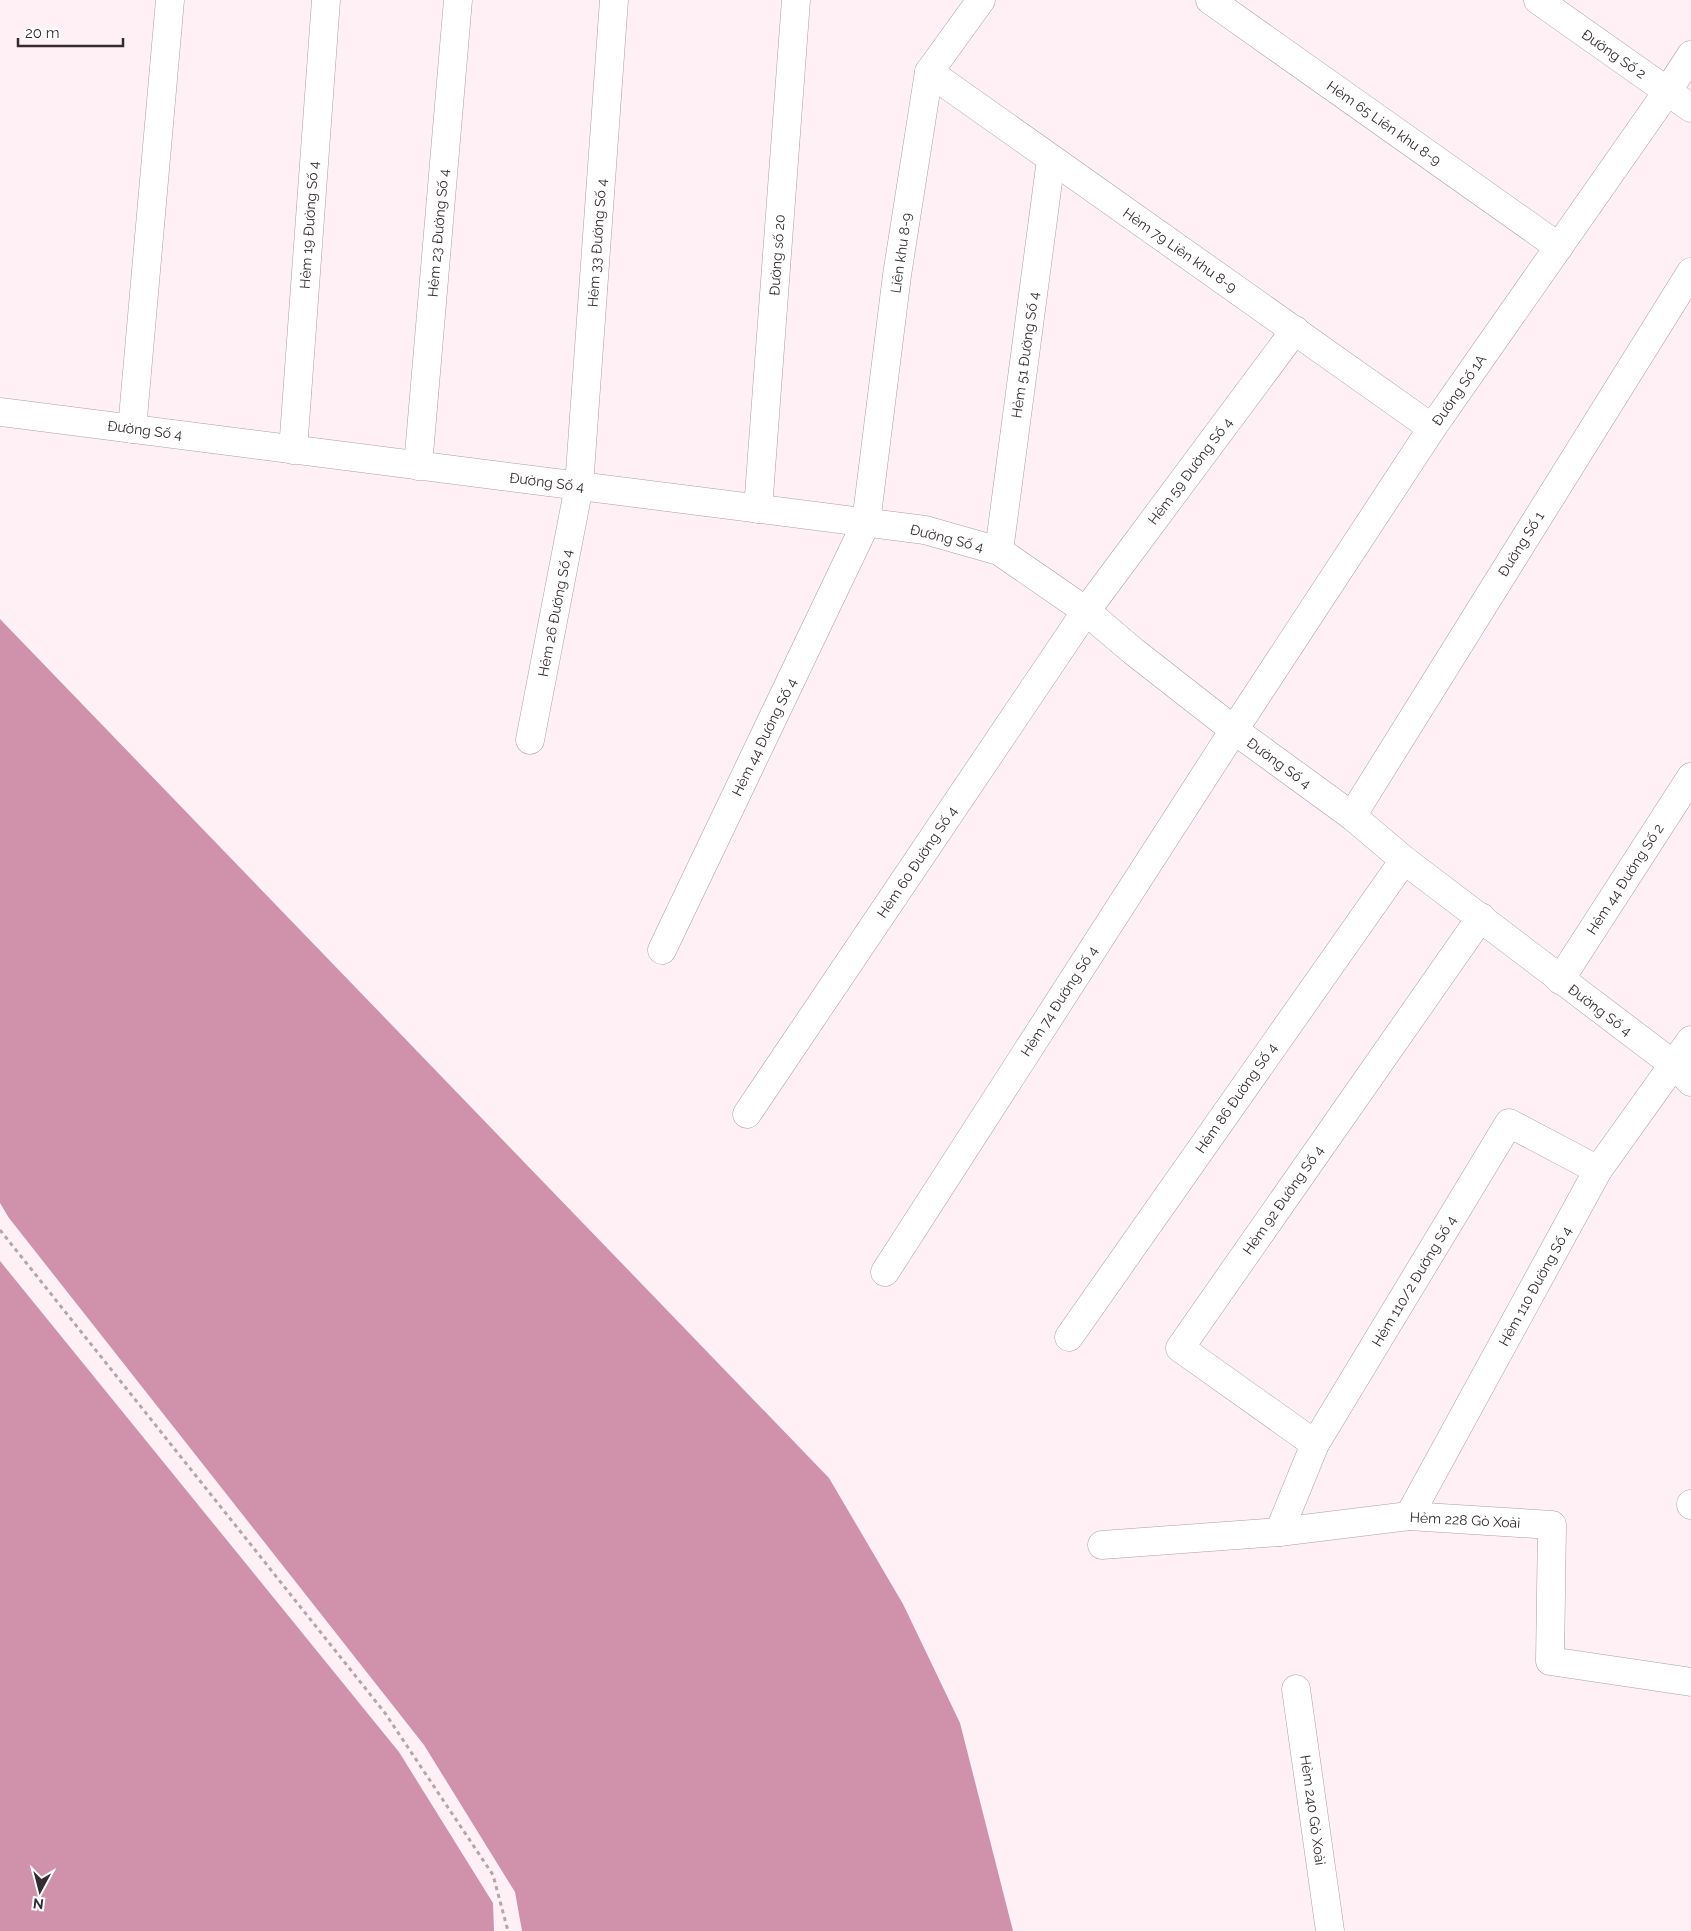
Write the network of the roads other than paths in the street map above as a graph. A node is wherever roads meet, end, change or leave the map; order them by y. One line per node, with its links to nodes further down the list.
1 (170, 0): 19 (street)
2 (326, 0): 20 (street, Hẻm 19 Đường Số 4)
3 (458, 0): 21 (street, Hẻm 23 Đường Số 4)
4 (614, 0): 22 (street, Hẻm 33 Đường Số 4)
5 (796, 0): 23 (street, Đường số 20)
6 (981, 0): 10 (street, Liên khu 8-9)
7 (1210, 0): 14 (street, Hẻm 65 Liên khu 8-9)
8 (1538, 0): 11 (street, Đường Số 2)
9 (1691, 55): 11 (street, Đường Số 1A)
10 (929, 72): 13 (street, Hẻm 79 Liên khu 8-9); 24 (street, Liên khu 8-9)
11 (1667, 92): 12 (street, Đường Số 2); 14 (street, Đường Số 1A)
12 (1691, 108)
13 (1051, 159): 16 (street, Hẻm 79 Liên khu 8-9); 25 (street, Hẻm 51 Đường Số 4)
14 (1559, 247): 18 (street, Đường Số 1A)
15 (1691, 272): 30 (street, Đường Số 1)
16 (1294, 330): 18 (street, Hẻm 79 Liên khu 8-9); 26 (street, Hẻm 59 Đường Số 4)
17 (0, 412): 19 (street, Đường Số 4)
18 (1432, 428): 27 (street, Đường Số 1A)
19 (132, 429): 20 (street, Đường Số 4)
20 (293, 450): 21 (street, Đường Số 4)
21 (418, 466): 22 (street, Đường Số 4)
22 (579, 486): 23 (street, Đường Số 4); 28 (street, Hẻm 26 Đường Số 4)
23 (758, 509): 24 (street, Đường Số 4)
24 (866, 523): 25 (street, Đường Số 4); 33 (street, Hẻm 44 Đường Số 4)
25 (999, 551): 26 (street, Đường Số 4)
26 (1086, 611): 27 (street, Đường Số 4); 37 (street, Hẻm 60 Đường Số 4)
27 (1234, 730): 30 (street, Đường Số 4); 39 (street, Hẻm 74 Đường Số 4)
28 (530, 740)
29 (1691, 777): 34 (street, Hẻm 44 Đường Số 2)
30 (1352, 816): 31 (street, Đường Số 4)
31 (1404, 860): 32 (street, Đường Số 4); 40 (street, Hẻm 86 Đường Số 4)
32 (1481, 917): 34 (street, Đường Số 4); 41 (street, Hẻm 92 Đường Số 4)
33 (662, 950)
34 (1560, 980): 36 (street, Đường Số 4)
35 (1691, 1040): 36 (street, Hẻm 110 Đường Số 4)
36 (1682, 1073): 38 (street, Hẻm 110 Đường Số 4)
37 (747, 1114)
38 (1598, 1170): 41 (street, Hẻm 110/2 Đường Số 4); 42 (street, Hẻm 110 Đường Số 4)
39 (885, 1272)
40 (1069, 1337)
41 (1315, 1444): 43 (street, Hẻm 110/2 Đường Số 4)
42 (1409, 1516): 43 (street, Hẻm 228 Gò Xoài); 45 (street, Hẻm 228 Gò Xoài)
43 (1279, 1532): 44 (street, Hẻm 228 Gò Xoài)
44 (1102, 1545)
45 (1691, 1682)
46 (1296, 1689): 47 (street, Hẻm 240 Gò Xoài)
47 (1330, 1931)

